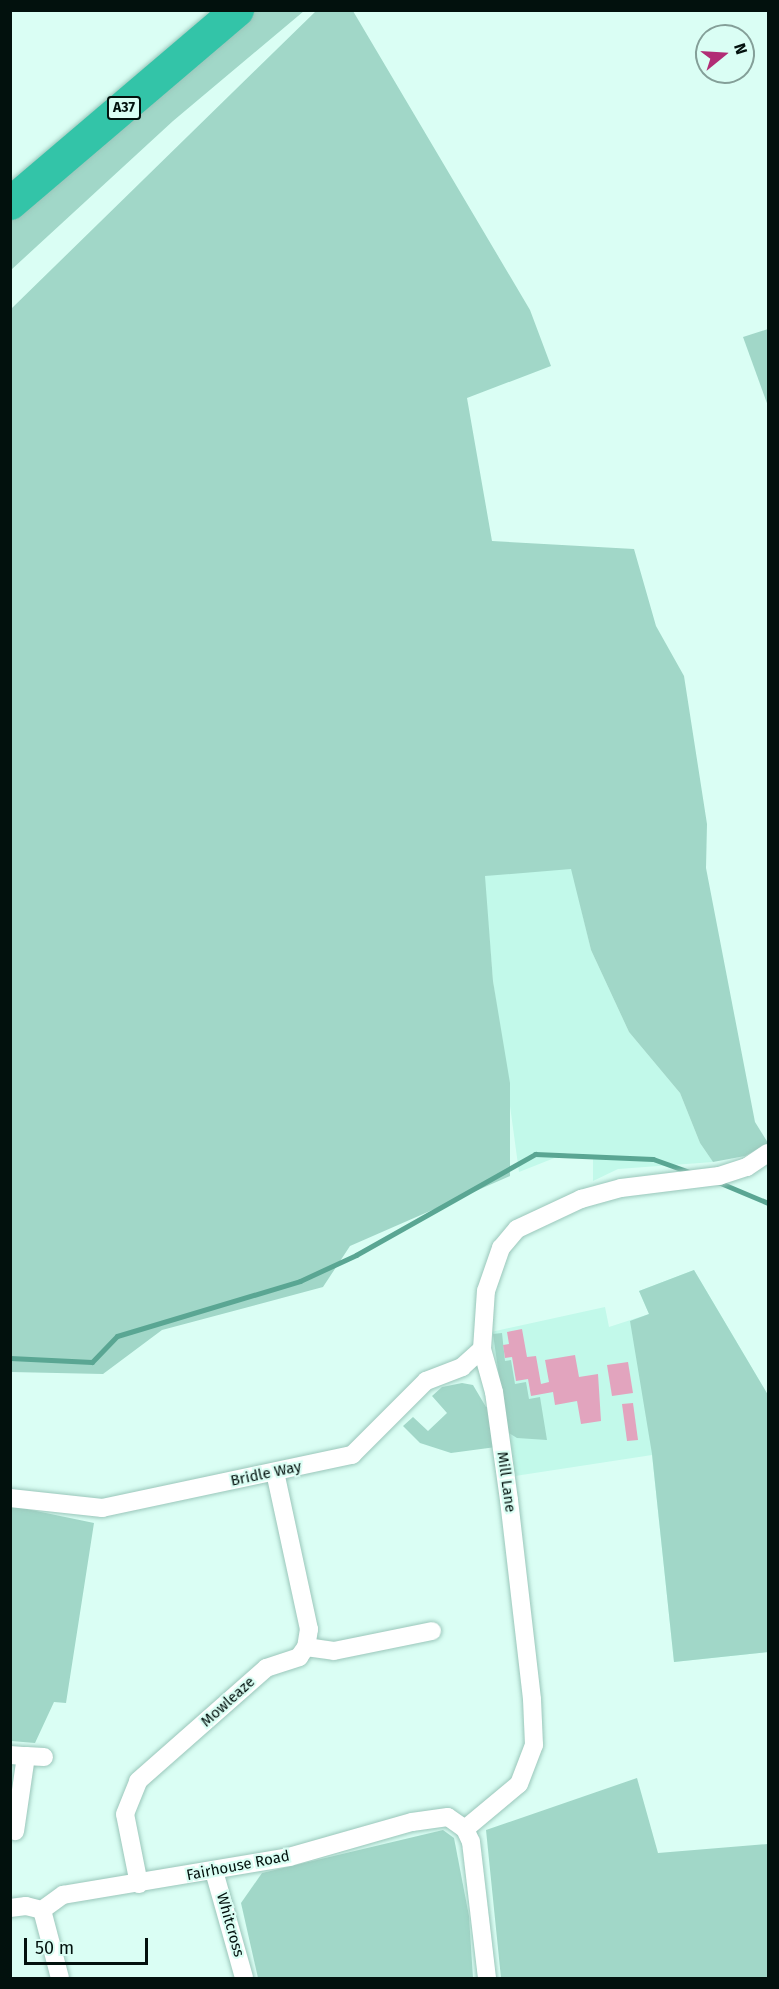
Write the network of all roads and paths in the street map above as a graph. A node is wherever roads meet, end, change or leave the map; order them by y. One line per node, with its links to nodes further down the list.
1 (237, 10): 2 (highway, A37)
2 (10, 203)
3 (768, 1153): 4 (street, Mill Lane)
4 (482, 1349): 5 (street, Bridle Way); 11 (street, Mill Lane)
5 (275, 1472): 6 (street, Bridle Way); 8 (street)
6 (10, 1498)
7 (432, 1631): 8 (street)
8 (306, 1647): 14 (street, Mowleaze)
9 (18, 1756): 10 (street); 12 (street)
10 (44, 1757)
11 (465, 1829): 13 (street, Fairhouse Road); 19 (street)
12 (15, 1831)
13 (214, 1871): 14 (street, Fairhouse Road); 18 (street, Whitcross)
14 (139, 1884): 16 (street, Fairhouse Road)
15 (10, 1908): 16 (street)
16 (42, 1910): 17 (street)
17 (60, 1978)
18 (244, 1978)
19 (487, 1978)

